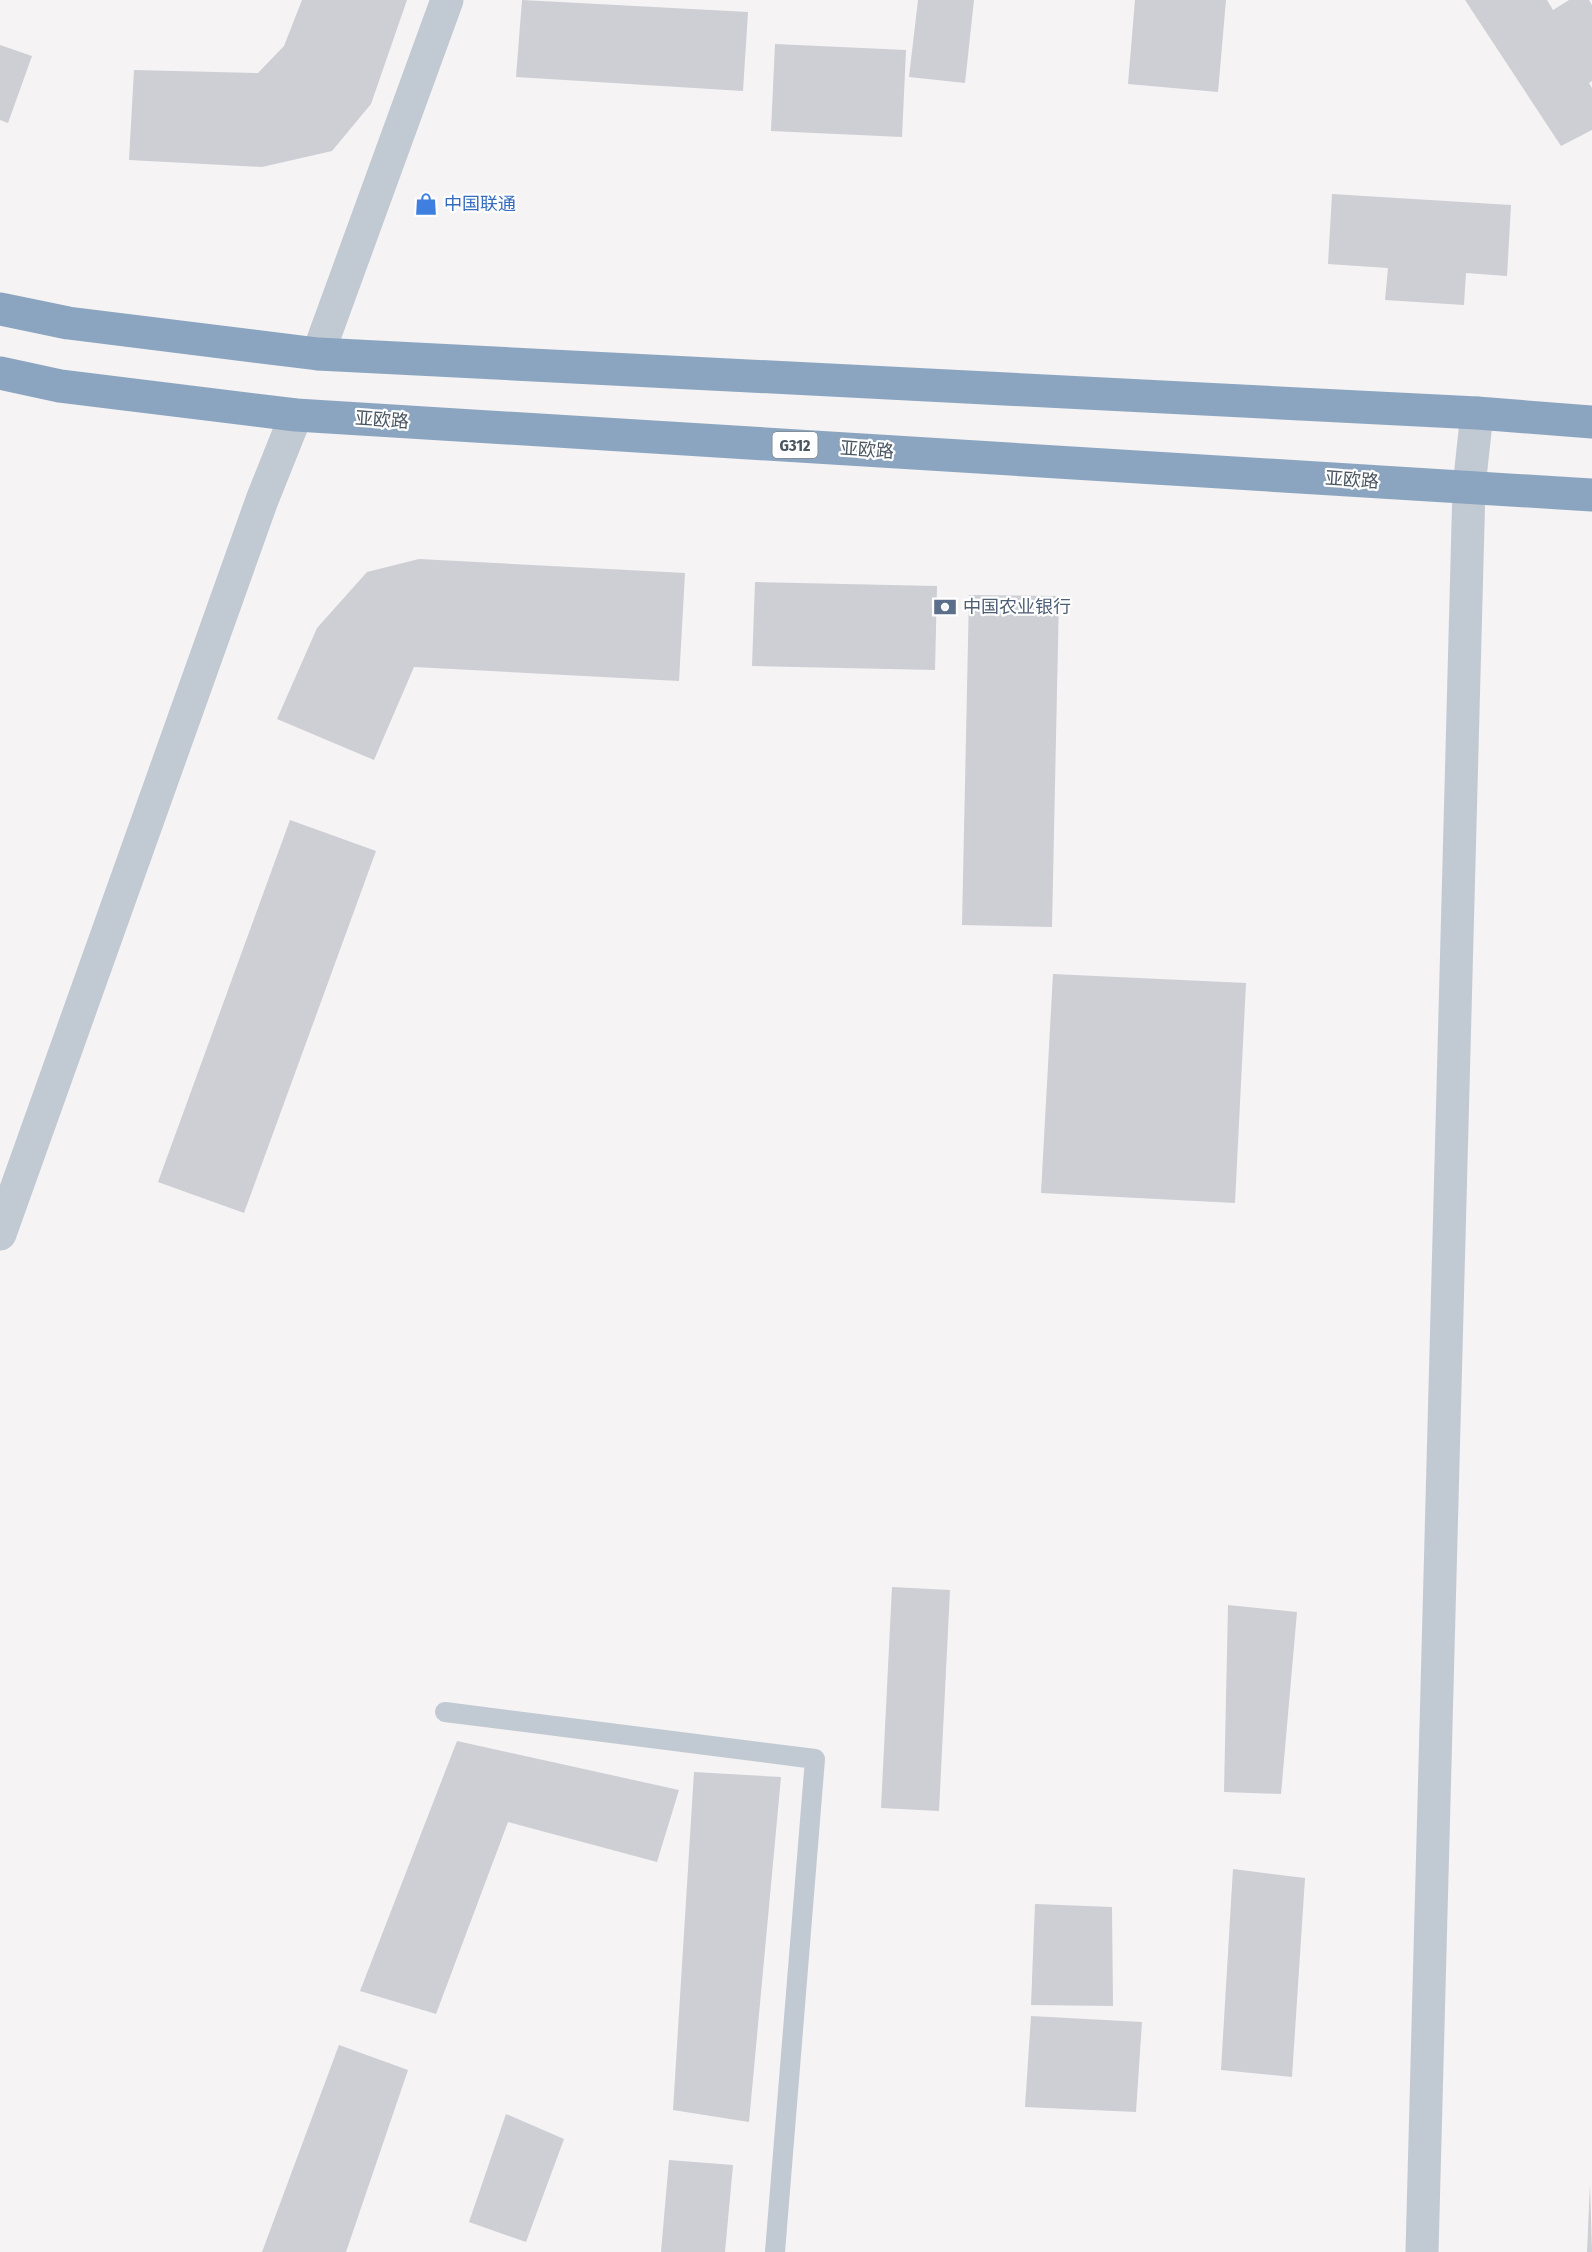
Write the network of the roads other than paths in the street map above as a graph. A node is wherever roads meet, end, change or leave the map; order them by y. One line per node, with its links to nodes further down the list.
1 (447, 0): 3 (street)
2 (0, 309): 3 (highway)
3 (318, 354): 5 (highway)
4 (0, 373): 6 (highway, 亚欧路 / G312)
5 (1477, 413): 7 (highway); 8 (street)
6 (296, 415): 8 (highway, 亚欧路 / G312); 10 (street)
7 (1592, 422)
8 (1469, 487): 9 (highway, 亚欧路 / G312); 13 (street)
9 (1592, 495)
10 (0, 1234)
11 (445, 1712): 12 (lane)
12 (775, 2252)
13 (1422, 2252)

